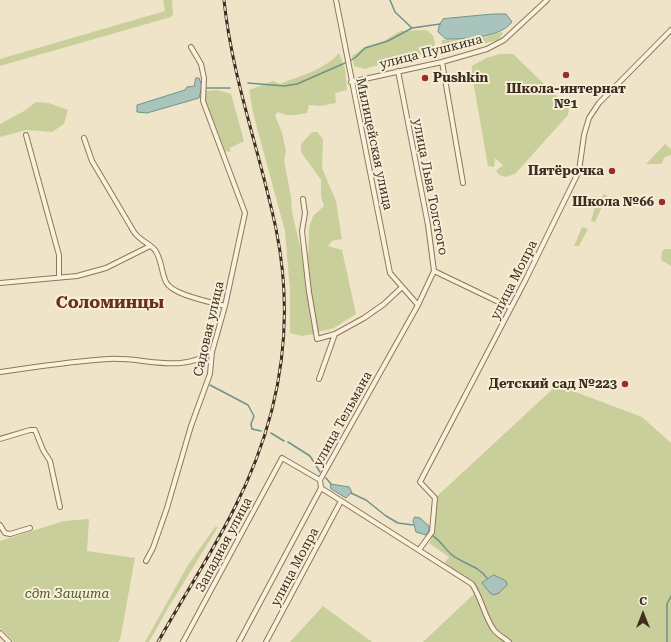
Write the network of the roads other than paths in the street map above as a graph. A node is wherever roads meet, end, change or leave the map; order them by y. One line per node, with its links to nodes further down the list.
1 (336, 0): 9 (street, Милицейская улица)
2 (546, 0): 7 (street, улица Пушкина)
3 (671, 30): 4 (street, улица Мопра)
4 (667, 34): 5 (street); 21 (street, улица Мопра)
5 (671, 38)
6 (191, 47): 19 (street, Садовая улица)
7 (442, 62): 8 (street, улица Пушкина); 12 (street)
8 (398, 71): 9 (street, улица Пушкина); 15 (street, улица Льва Толстого)
9 (351, 82): 18 (street, Милицейская улица)
10 (26, 135): 16 (street)
11 (84, 138): 14 (street)
12 (463, 183)
13 (303, 199): 22 (street)
14 (150, 246): 16 (street); 19 (street)
15 (434, 271): 20 (street, улица Тельмана); 21 (street, улица Льва Толстого)
16 (59, 277): 17 (street)
17 (0, 283)
18 (402, 288): 20 (street, Милицейская улица); 22 (street)
19 (225, 306): 23 (street, Садовая улица)
20 (418, 306): 27 (street, улица Тельмана)
21 (511, 308): 33 (street, улица Мопра)
22 (335, 334): 25 (street)
23 (212, 352): 24 (street); 34 (street, Садовая улица)
24 (0, 372)
25 (319, 379)
26 (0, 438): 30 (street)
27 (320, 480): 28 (street, улица Тельмана); 37 (street, Западная улица)
28 (321, 488): 29 (street); 38 (street, улица Тельмана)
29 (341, 501): 33 (street); 39 (street, улица Мопра)
30 (60, 507)
31 (0, 525): 32 (street)
32 (30, 528)
33 (419, 550): 40 (street)
34 (146, 561)
35 (0, 633): 36 (street)
36 (10, 642)
37 (183, 642)
38 (239, 642)
39 (266, 642)
40 (509, 642)

